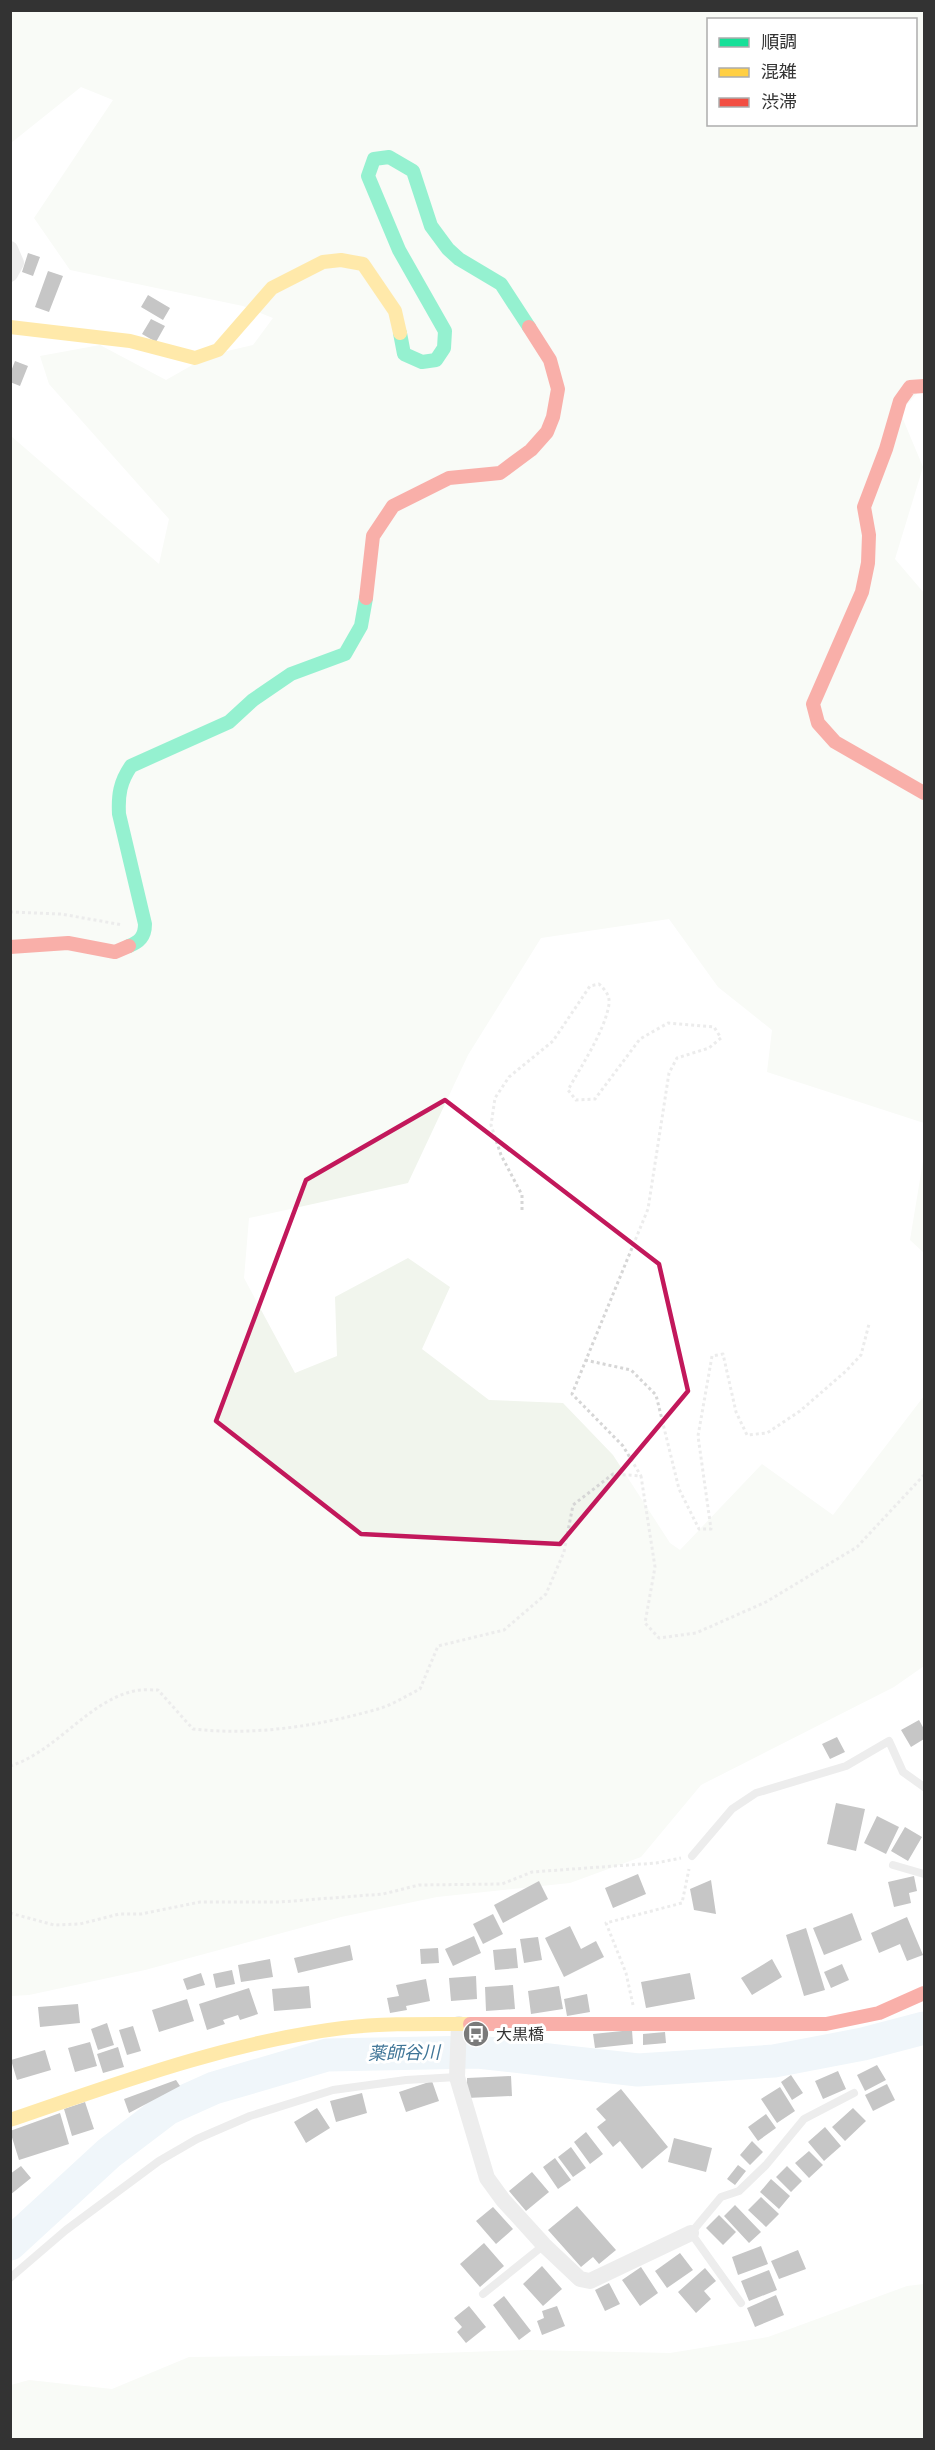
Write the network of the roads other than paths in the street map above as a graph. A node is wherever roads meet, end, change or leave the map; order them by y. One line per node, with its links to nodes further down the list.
1 (10, 249): 2 (street)
2 (10, 274)
3 (10, 327): 6 (street)
4 (924, 387): 5 (street)
5 (924, 793)
6 (10, 947)
7 (924, 1787): 8 (lane)
8 (692, 1856)
9 (893, 1865): 10 (lane)
10 (924, 1874)
11 (924, 1993): 12 (street)
12 (459, 2029): 13 (street); 15 (street)
13 (457, 2073): 17 (street); 18 (lane)
14 (854, 2093): 16 (lane)
15 (10, 2120)
16 (691, 2234): 17 (street); 20 (lane)
17 (544, 2245): 19 (lane)
18 (10, 2278)
19 (483, 2294)
20 (741, 2303)

